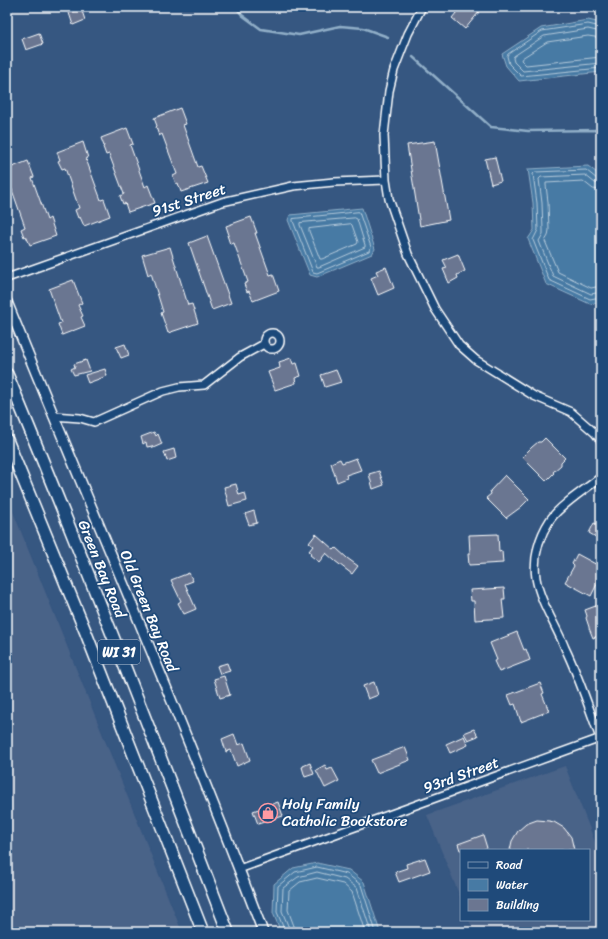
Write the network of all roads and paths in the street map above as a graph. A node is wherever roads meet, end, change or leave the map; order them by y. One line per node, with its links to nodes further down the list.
1 (422, 7): 2 (street)
2 (386, 180): 3 (street, 91st Street); 9 (street)
3 (7, 278)
4 (7, 302): 7 (street, Old Green Bay Road)
5 (264, 344): 7 (street)
6 (7, 374): 14 (main road, Green Bay Road / WI 31)
7 (53, 416): 12 (street, Old Green Bay Road)
8 (7, 440): 13 (main road, WI 31)
9 (601, 441)
10 (601, 477): 11 (street)
11 (600, 738): 12 (street, 93rd Street)
12 (239, 870): 15 (street, Old Green Bay Road)
13 (203, 932)
14 (228, 932)
15 (263, 932)

